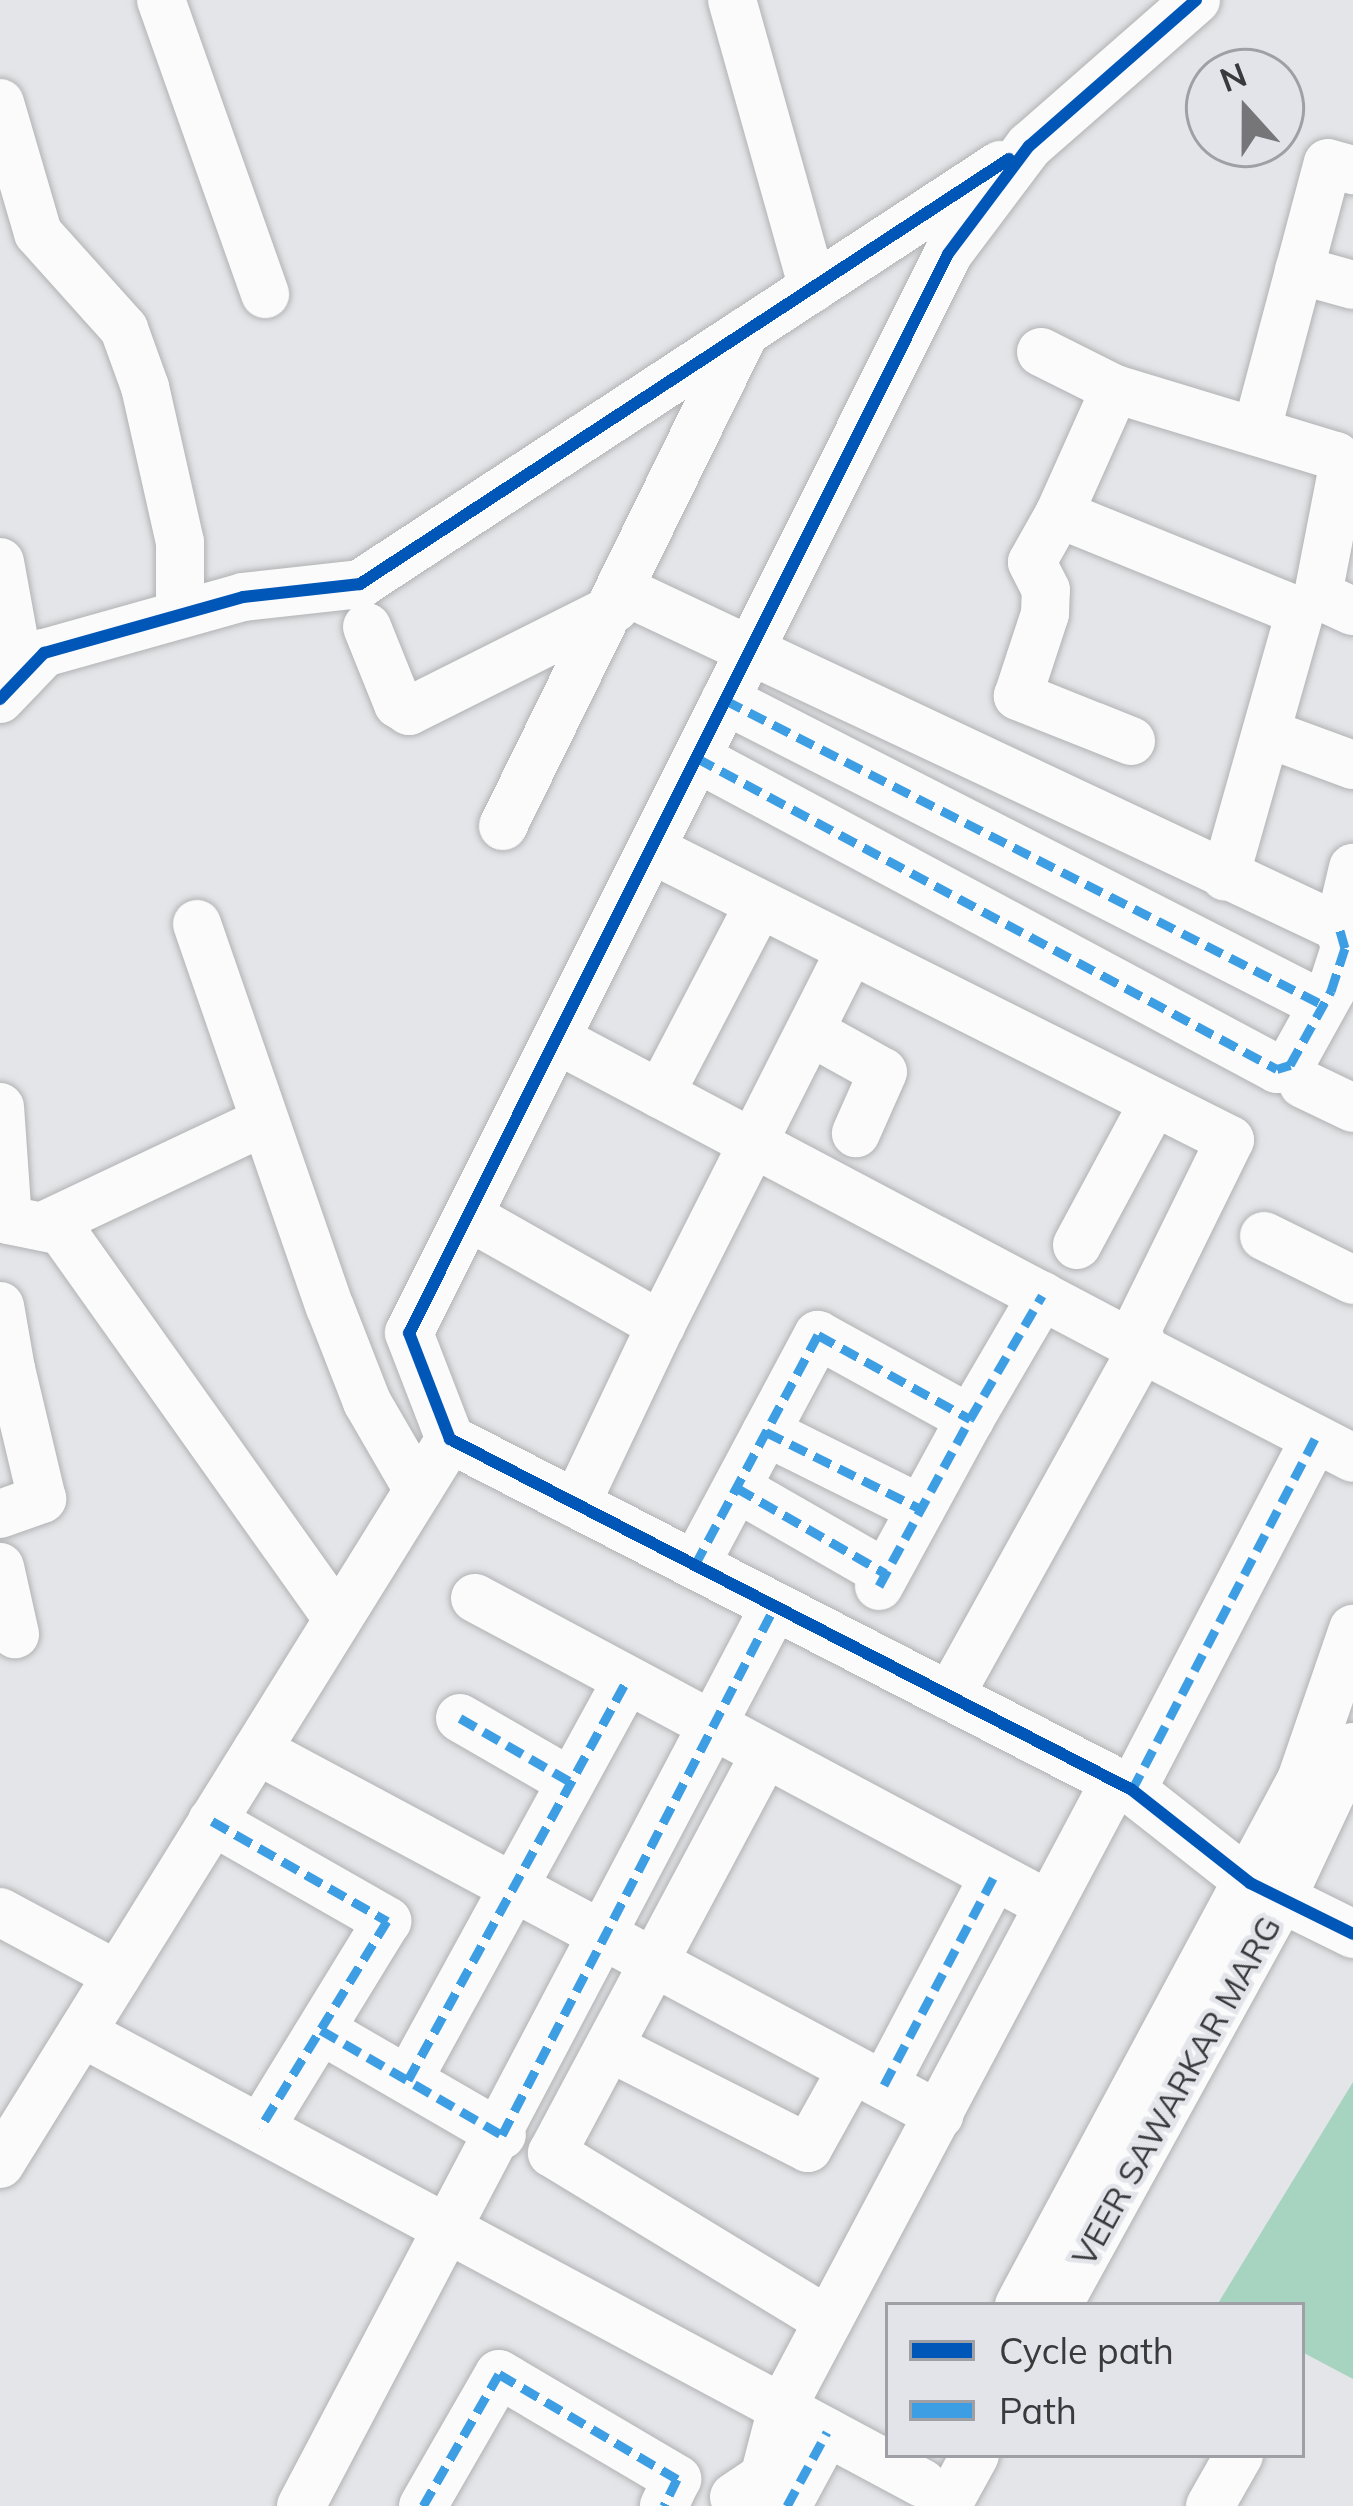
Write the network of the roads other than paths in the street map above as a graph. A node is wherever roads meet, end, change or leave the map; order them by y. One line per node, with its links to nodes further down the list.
1 (160, 0): 10 (street)
2 (732, 0): 9 (street)
3 (1196, 0): 5 (street)
4 (0, 103): 20 (street)
5 (1029, 146): 9 (street); 22 (street)
6 (1353, 170): 7 (street)
7 (1299, 271): 8 (street); 14 (street)
8 (1353, 284)
9 (813, 288): 11 (street)
10 (265, 294)
11 (745, 332): 18 (street); 20 (street)
12 (1041, 352): 13 (street)
13 (1115, 389): 14 (street); 16 (street)
14 (1257, 429): 15 (street)
15 (1347, 457): 19 (street)
16 (1059, 514): 25 (street); 26 (street)
17 (0, 562): 23 (street)
18 (620, 600): 21 (street); 22 (street); 29 (street)
19 (1353, 611)
20 (180, 613): 23 (street)
21 (367, 627)
22 (752, 647): 24 (street); 32 (street)
23 (10, 688)
24 (725, 700): 27 (street); 37 (street)
25 (1266, 733): 28 (street); 32 (street)
26 (1131, 741)
27 (697, 758): 30 (street); 37 (street)
28 (1353, 766)
29 (503, 826)
30 (651, 849): 33 (street); 39 (street)
31 (1353, 868): 35 (street)
32 (1225, 877): 35 (street)
33 (759, 905): 36 (street); 41 (street)
34 (197, 924): 45 (street)
35 (1346, 930): 37 (street)
36 (850, 951): 38 (street); 42 (street)
37 (1323, 1005)
38 (811, 1032): 46 (street); 47 (street)
39 (556, 1039): 41 (street); 48 (street)
40 (1303, 1084): 44 (street)
41 (660, 1094): 47 (street)
42 (1154, 1102): 51 (street); 56 (street)
43 (0, 1107): 49 (street)
44 (1353, 1108)
45 (263, 1122): 49 (street); 63 (street)
46 (856, 1132)
47 (755, 1144): 53 (street); 55 (street)
48 (468, 1216): 55 (street); 60 (street)
49 (17, 1227): 71 (street)
50 (1264, 1236): 52 (street)
51 (1077, 1245)
52 (1353, 1280)
53 (1042, 1297): 56 (street); 58 (street)
54 (0, 1306): 57 (street)
55 (661, 1325): 64 (street)
56 (1142, 1349): 61 (street); 75 (street)
57 (5, 1371): 66 (street)
58 (970, 1419): 59 (street); 65 (street)
59 (766, 1432): 62 (street); 65 (street)
60 (450, 1439): 63 (street); 64 (street)
61 (1334, 1449): 82 (street)
62 (736, 1488): 65 (street); 67 (street)
63 (418, 1490): 71 (street)
64 (576, 1504): 67 (street)
65 (921, 1509)
66 (0, 1514)
67 (695, 1565): 70 (street)
68 (0, 1568): 73 (street)
69 (475, 1598): 74 (street)
70 (775, 1606): 75 (street); 77 (street)
71 (338, 1619): 79 (street)
72 (1353, 1629): 86 (street, VEER SAWARKAR MARG)
73 (15, 1634)
74 (625, 1683): 77 (street); 81 (street)
75 (950, 1696): 82 (street)
76 (460, 1718): 81 (street)
77 (709, 1727): 80 (street); 90 (street)
78 (1353, 1747): 86 (street, VEER SAWARKAR MARG)
79 (257, 1750): 83 (street); 85 (street)
80 (764, 1756): 84 (street); 91 (street)
81 (571, 1782): 85 (street)
82 (1123, 1786): 86 (street); 87 (street)
83 (212, 1821): 92 (street); 93 (street)
84 (994, 1876): 87 (street); 96 (street)
85 (513, 1888): 90 (street); 97 (street)
86 (1266, 1891): 89 (street); 103 (street, VEER SAWARKAR MARG); 104 (street, VEER SAWARKAR MARG)
87 (1049, 1905): 98 (street)
88 (0, 1912): 92 (street)
89 (1353, 1934)
90 (602, 1935): 91 (street); 100 (street)
91 (658, 1965): 95 (street); 96 (street)
92 (117, 1976): 94 (street)
93 (321, 2030): 97 (street); 99 (street)
94 (82, 2032): 99 (street); 101 (street)
95 (611, 2048): 96 (street); 105 (street)
96 (868, 2077): 98 (street)
97 (407, 2080): 100 (street)
98 (939, 2115): 105 (street)
99 (260, 2128): 102 (street)
100 (502, 2135): 102 (street)
101 (0, 2164)
102 (447, 2229): 106 (street); 112 (street)
103 (1021, 2302)
104 (1060, 2302)
105 (828, 2321): 106 (street)
106 (782, 2408): 107 (street); 111 (street)
107 (827, 2432): 110 (street); 115 (street)
108 (971, 2458): 110 (street)
109 (1237, 2458): 116 (street)
110 (929, 2488)
111 (734, 2497)
112 (301, 2506)
113 (424, 2506): 114 (street)
114 (664, 2506)
115 (787, 2506)
116 (1210, 2506)

